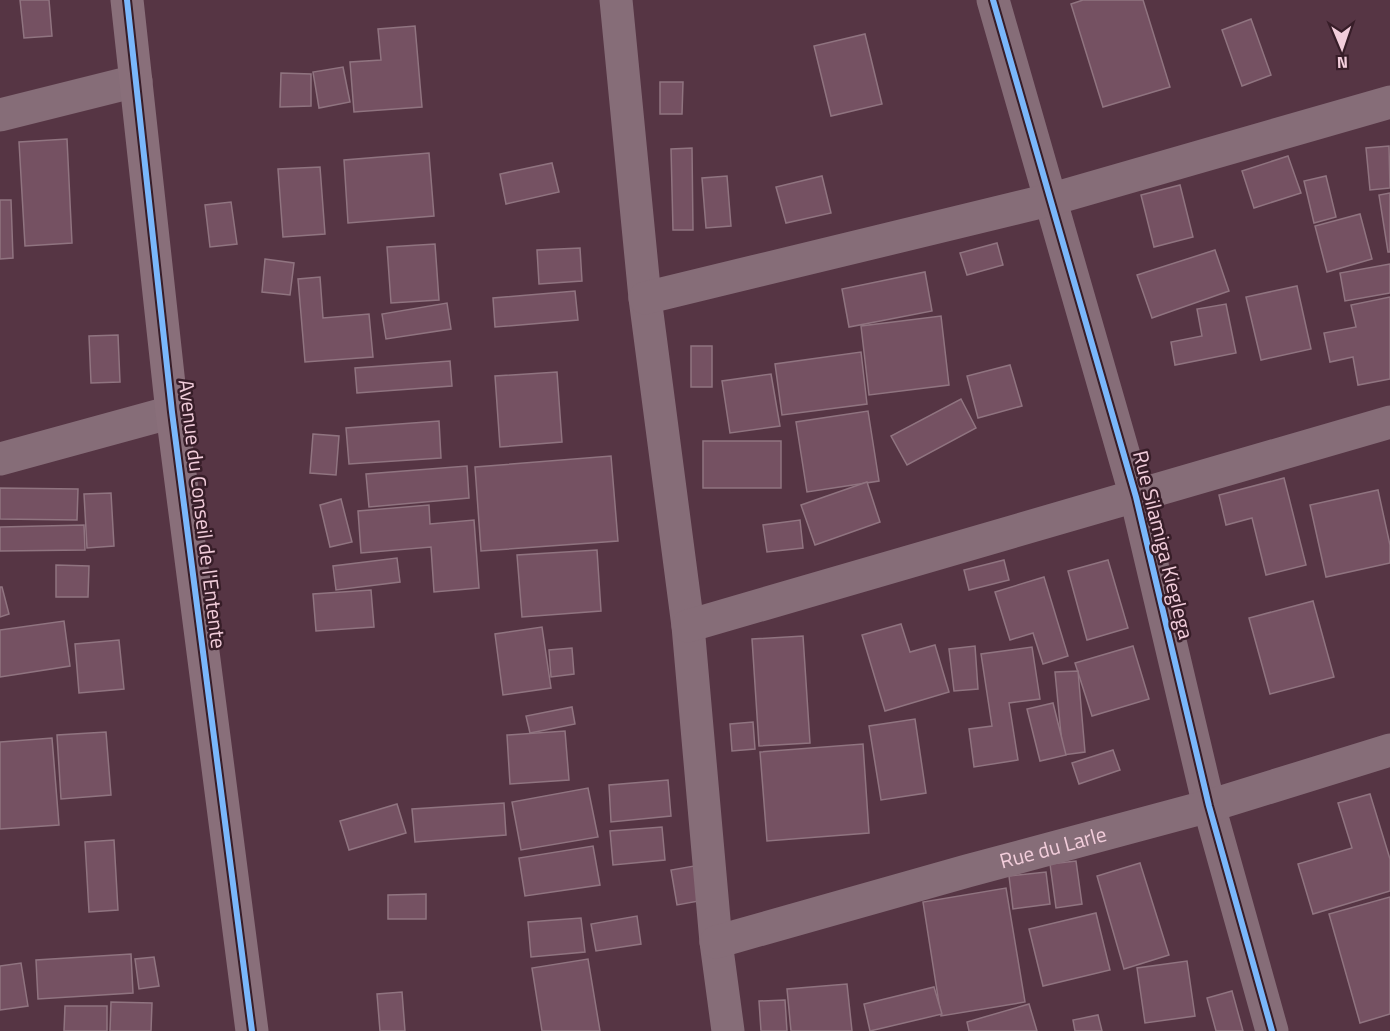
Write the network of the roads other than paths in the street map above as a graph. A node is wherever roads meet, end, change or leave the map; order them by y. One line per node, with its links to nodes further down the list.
1 (127, 0): 4 (street, Avenue du Conseil de l'Entente)
2 (616, 0): 8 (street)
3 (993, 0): 7 (street, Rue Silamiga Kieglega)
4 (136, 81): 6 (street); 9 (street, Avenue du Conseil de l'Entente)
5 (1390, 102): 7 (street)
6 (0, 115)
7 (1049, 200): 8 (street); 12 (street, Rue Silamiga Kieglega)
8 (645, 298): 13 (street)
9 (172, 412): 11 (street); 17 (street, Avenue du Conseil de l'Entente)
10 (1390, 422): 12 (street)
11 (0, 459)
12 (1136, 497): 13 (street); 15 (street, Rue Silamiga Kieglega)
13 (688, 626): 16 (street)
14 (1390, 750): 15 (street, Rue du Larle)
15 (1209, 806): 16 (street, Rue du Larle); 19 (street, Rue Silamiga Kieglega)
16 (716, 942): 18 (street)
17 (252, 1031)
18 (728, 1031)
19 (1272, 1031)

